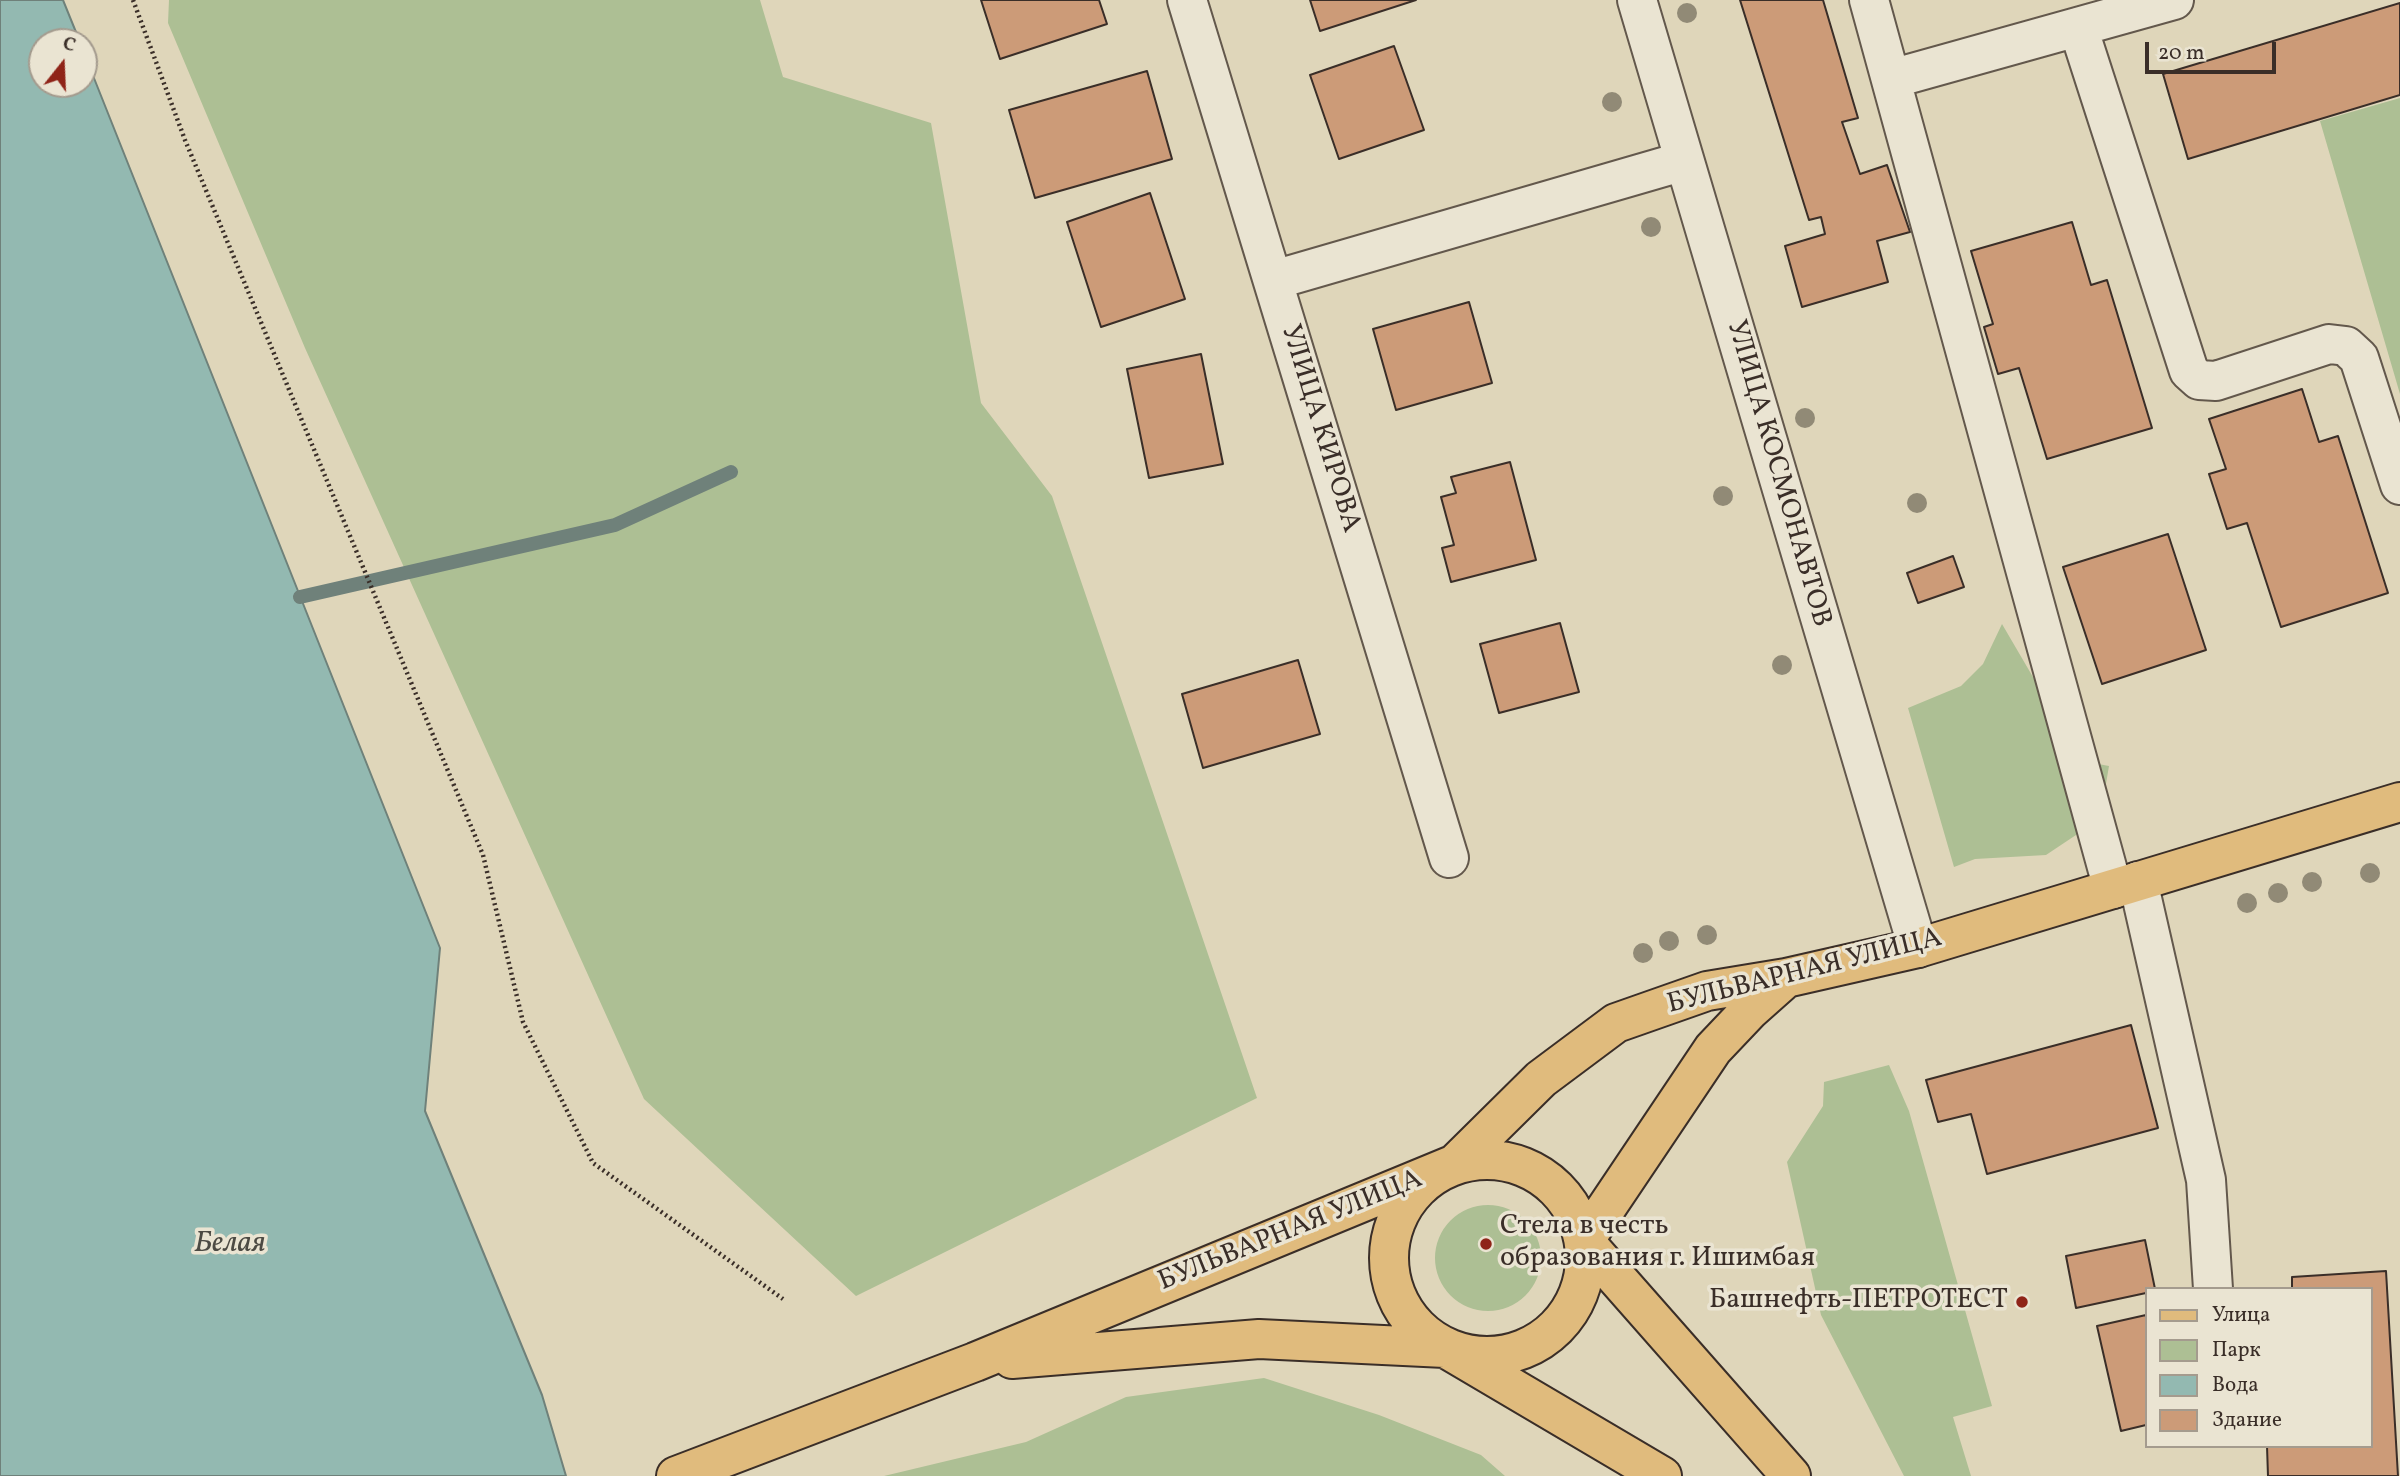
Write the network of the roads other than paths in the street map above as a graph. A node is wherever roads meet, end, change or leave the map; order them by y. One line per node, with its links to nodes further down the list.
1 (1187, 0): 8 (street, УЛИЦА КИРОВА)
2 (1637, 0): 7 (street, УЛИЦА КОСМОНАВТОВ)
3 (1869, 0): 6 (street)
4 (2174, 0): 5 (street)
5 (2078, 27): 6 (street); 9 (street)
6 (1891, 79): 12 (street)
7 (1685, 161): 8 (street); 13 (street, УЛИЦА КОСМОНАВТОВ)
8 (1274, 280): 11 (street, УЛИЦА КИРОВА)
9 (2400, 485)
10 (2400, 802): 12 (main road, БУЛЬВАРНАЯ УЛИЦА)
11 (1449, 858)
12 (2126, 885): 13 (main road, БУЛЬВАРНАЯ УЛИЦА); 17 (street)
13 (1918, 948): 14 (main road, БУЛЬВАРНАЯ УЛИЦА)
14 (1786, 978): 15 (main road, БУЛЬВАРНАЯ УЛИЦА); 16 (main road)
15 (1455, 1164): 16 (main road); 18 (main road); 19 (main road, БУЛЬВАРНАЯ УЛИЦА)
16 (1584, 1241): 18 (main road); 22 (main road)
17 (2213, 1287)
18 (1445, 1348): 19 (main road); 21 (main road)
19 (975, 1362): 20 (main road, БУЛЬВАРНАЯ УЛИЦА)
20 (676, 1476)
21 (1662, 1476)
22 (1791, 1476)

